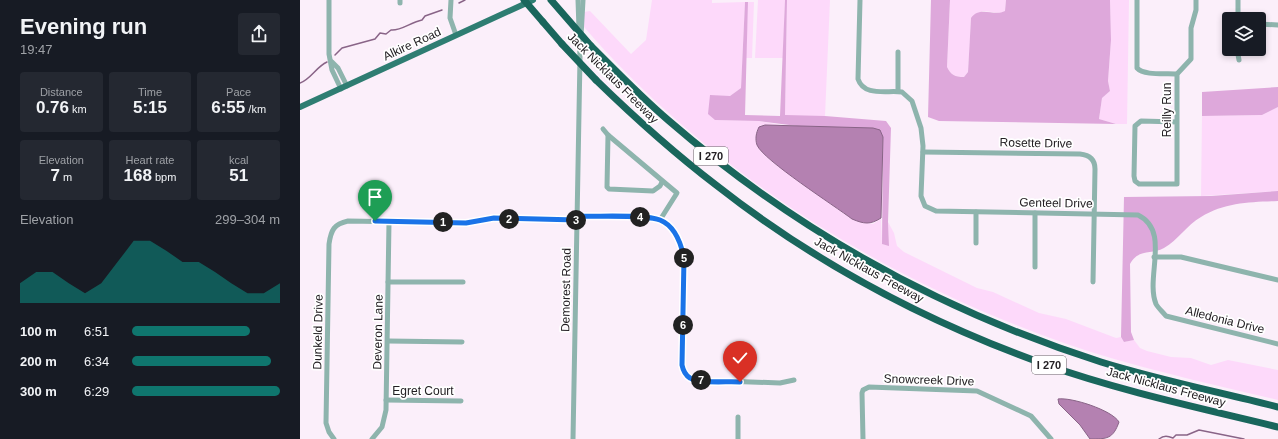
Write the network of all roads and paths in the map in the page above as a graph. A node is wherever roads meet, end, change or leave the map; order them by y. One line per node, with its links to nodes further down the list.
1 (329, 0): 21 (street)
2 (451, 0): 15 (street)
3 (524, 0): 51 (highway, Jack Nicklaus Freeway / I 270, bridge)
4 (533, 0): 15 (main road, Alkire Road)
5 (551, 0): 49 (highway, Jack Nicklaus Freeway / I 270, bridge)
6 (578, 0): 16 (street, Demorest Road)
7 (583, 0): 16 (street, Demorest Road)
8 (860, 0): 22 (street)
9 (1137, 0): 20 (street)
10 (1196, 0): 20 (street, Reilly Run)
11 (1238, 0): 12 (street)
12 (1238, 12)
13 (1266, 24): 14 (street)
14 (1278, 25)
15 (456, 35): 21 (main road, Alkire Road)
16 (579, 45): 32 (street, Demorest Road)
17 (898, 52): 22 (street)
18 (1238, 56): 19 (street)
19 (1239, 60)
20 (1178, 74): 24 (street, Reilly Run)
21 (344, 88): 23 (main road, Alkire Road)
22 (898, 91): 27 (street)
23 (300, 106)
24 (1177, 122): 24 (street, Reilly Run)
25 (603, 129): 26 (street)
26 (608, 135): 28 (street); 28 (street)
27 (922, 152): 29 (street, Genteel Drive); 31 (street, Rosette Drive)
28 (662, 182): 33 (street)
29 (976, 212): 30 (street, Genteel Drive); 35 (street)
30 (1035, 213): 31 (street, Genteel Drive); 37 (street)
31 (1095, 213): 36 (street, Genteel Drive); 41 (street)
32 (577, 218): 33 (street); 34 (street); 54 (street, Demorest Road)
33 (660, 220): 46 (street)
34 (389, 222): 39 (street, Deveron Lane); 52 (street, Dunkeld Drive)
35 (976, 243)
36 (1154, 257): 38 (street); 42 (street, Genteel Drive)
37 (1035, 267)
38 (1278, 280)
39 (388, 282): 40 (street); 43 (street, Deveron Lane)
40 (463, 282)
41 (1093, 282)
42 (1166, 316): 45 (street, Alledonia Drive)
43 (388, 341): 44 (street); 47 (street, Deveron Lane)
44 (462, 342)
45 (1278, 344)
46 (794, 380)
47 (386, 400): 48 (street, Egret Court); 53 (street, Deveron Lane)
48 (461, 401)
49 (1278, 407)
50 (738, 417): 55 (street)
51 (1278, 427)
52 (334, 439)
53 (372, 439)
54 (573, 439)
55 (738, 439)
56 (863, 439): 57 (street, Snowcreek Drive)
57 (1052, 439)

